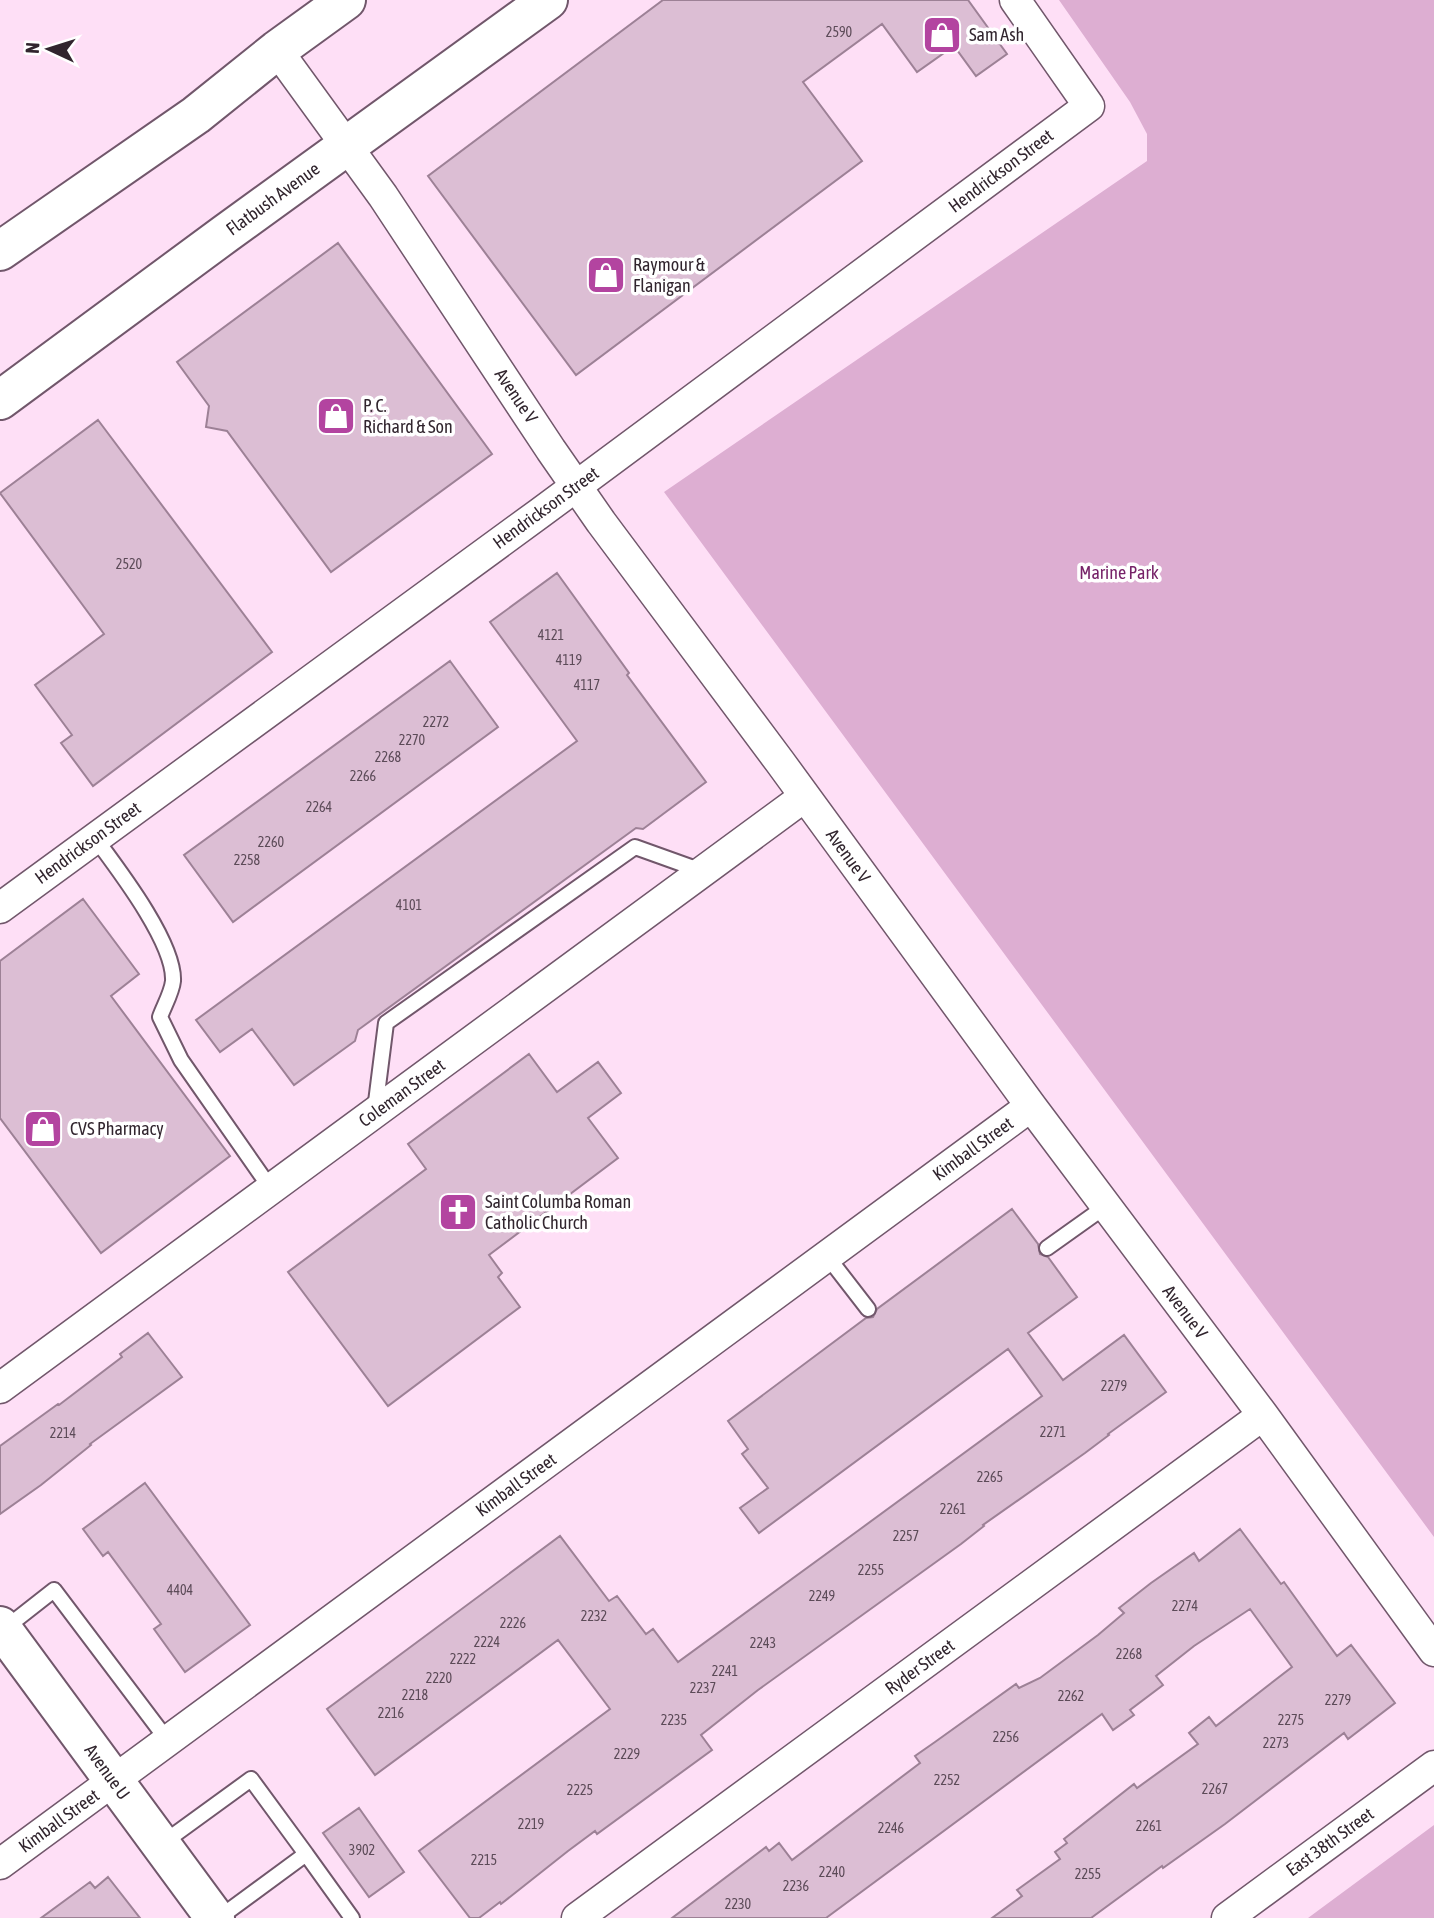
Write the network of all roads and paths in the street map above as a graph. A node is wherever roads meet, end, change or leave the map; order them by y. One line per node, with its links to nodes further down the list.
1 (346, 0): 4 (main road)
2 (548, 0): 5 (main road, Flatbush Avenue)
3 (1014, 0): 8 (street, Hendrickson Street)
4 (277, 50): 5 (street, Avenue V); 6 (main road)
5 (347, 147): 7 (main road, Flatbush Avenue); 8 (street, Avenue V)
6 (0, 251)
7 (0, 400)
8 (576, 486): 9 (street, Avenue V); 10 (street, Hendrickson Street)
9 (804, 797): 11 (street, Coleman Street); 13 (street, Avenue V)
10 (95, 838): 12 (street, Hendrickson Street); 15 (lane)
11 (703, 872): 14 (street, Coleman Street); 14 (lane)
12 (0, 908)
13 (1031, 1106): 16 (street, Avenue V); 18 (street, Kimball Street)
14 (375, 1113): 15 (street, Coleman Street)
15 (271, 1189): 20 (street, Coleman Street)
16 (1106, 1206): 17 (lane); 21 (street, Avenue V)
17 (1046, 1248)
18 (827, 1256): 19 (lane); 24 (street, Kimball Street)
19 (868, 1309)
20 (0, 1388)
21 (1263, 1415): 23 (street, Avenue V); 32 (street, Ryder Street)
22 (2, 1628): 24 (lane); 26 (main road, Avenue U)
23 (1434, 1651)
24 (168, 1741): 26 (street, Kimball Street)
25 (1434, 1766): 33 (street, East 38th Street)
26 (114, 1781): 27 (main road, Avenue U); 29 (street, Kimball Street)
27 (161, 1845): 28 (lane); 30 (main road, Avenue U)
28 (306, 1854): 30 (lane); 31 (lane)
29 (0, 1864)
30 (217, 1918)
31 (352, 1918)
32 (577, 1918)
33 (1227, 1918)

